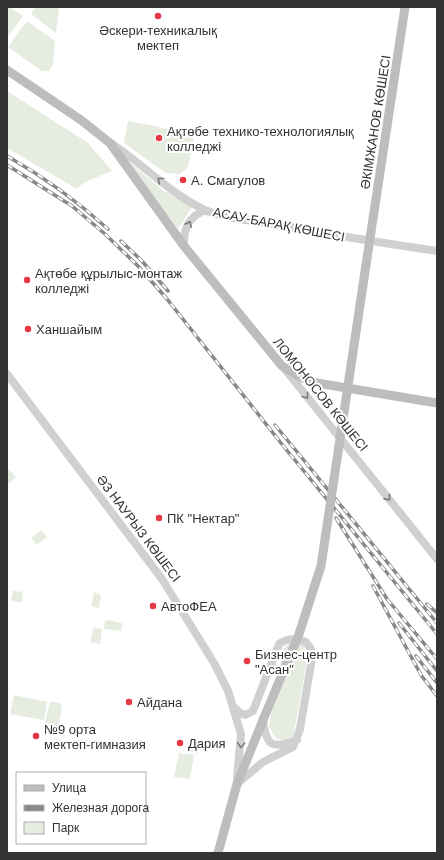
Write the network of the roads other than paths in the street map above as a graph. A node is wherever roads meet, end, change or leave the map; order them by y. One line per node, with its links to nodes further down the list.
1 (405, 7): 5 (main road, ӘКІМЖАНОВ КӨШЕСІ)
2 (7, 70): 3 (main road, ЛОМОНОСОВ КӨШЕСІ)
3 (114, 145): 4 (street, АСАУ-БАРАҚ КӨШЕСІ, one-way to 3); 6 (main road, ЛОМОНОСОВ КӨШЕСІ)
4 (205, 210): 5 (street, АСАУ-БАРАҚ КӨШЕСІ); 6 (street, one-way to 4)
5 (370, 241): 7 (street, АСАУ-БАРАҚ КӨШЕСІ); 13 (main road, ӘКІМЖАНОВ КӨШЕСІ, bridge)
6 (184, 246): 8 (main road, ЛОМОНОСОВ КӨШЕСІ)
7 (437, 251)
8 (282, 366): 10 (main road); 11 (street, ЛОМОНОСОВ КӨШЕСІ, one-way to 11)
9 (7, 374): 12 (street, ӘЗ НАУРЫЗ КӨШЕСІ)
10 (437, 403)
11 (437, 559)
12 (234, 707): 14 (street); 15 (street, ӘЗ НАУРЫЗ КӨШЕСІ, one-way to 15)
13 (263, 720): 14 (street); 15 (main road, ӘКІМЖАНОВ КӨШЕСІ)
14 (297, 740): 15 (street)
15 (237, 784): 16 (main road)
16 (218, 853)

